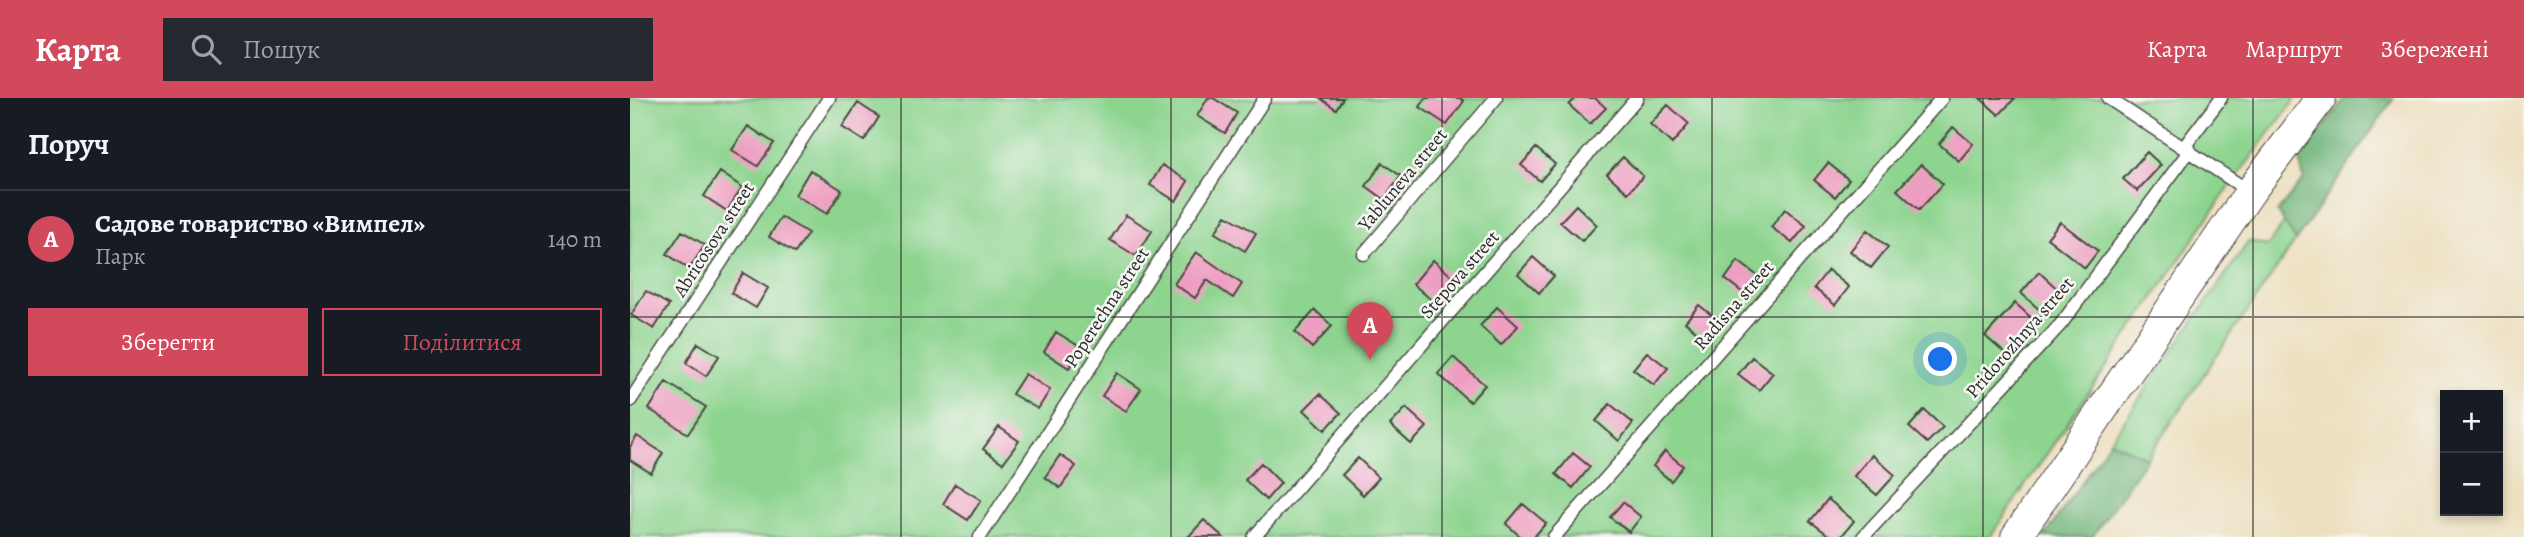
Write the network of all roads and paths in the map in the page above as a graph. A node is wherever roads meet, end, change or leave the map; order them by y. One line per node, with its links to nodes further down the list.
1 (828, 98): 12 (lane, Abricosova street)
2 (1265, 98): 13 (lane, Poperechna street)
3 (1496, 98): 11 (lane, Yabluneva street)
4 (1637, 98): 14 (lane, Stepova street)
5 (1942, 98): 15 (lane, Radisna street)
6 (2108, 98): 9 (lane)
7 (2221, 98): 9 (lane, Pridorozhnya street)
8 (2321, 98): 10 (street)
9 (2187, 148): 10 (lane); 16 (lane, Pridorozhnya street)
10 (2250, 192): 17 (street)
11 (1364, 254)
12 (630, 401)
13 (980, 537)
14 (1254, 537)
15 (1554, 537)
16 (1863, 537)
17 (2016, 537)

